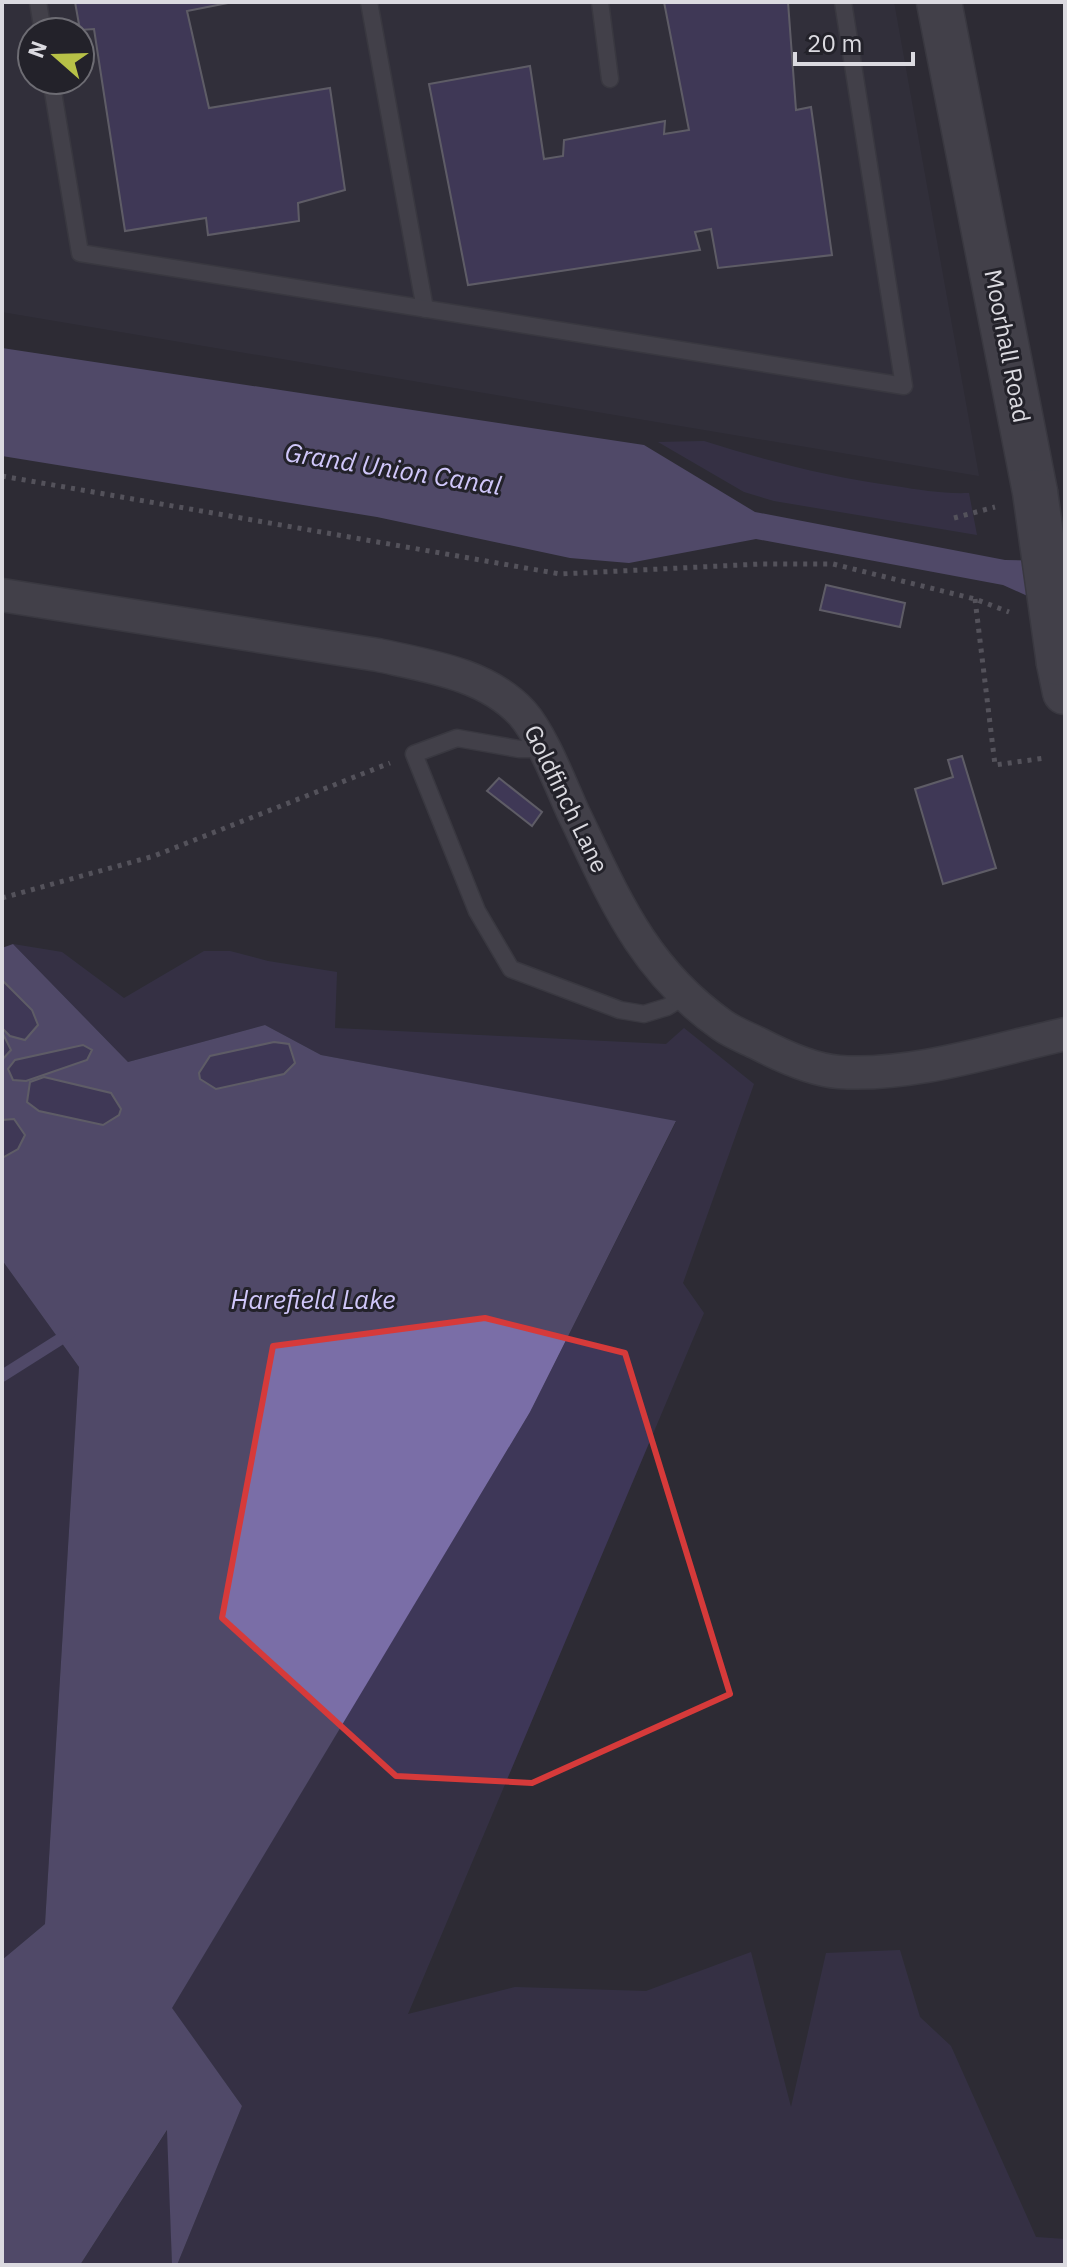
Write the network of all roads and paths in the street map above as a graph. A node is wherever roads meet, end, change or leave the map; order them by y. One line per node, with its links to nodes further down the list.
1 (369, 2): 7 (lane)
2 (600, 2): 5 (lane)
3 (843, 2): 7 (lane)
4 (939, 2): 12 (street, Moorhall Road, bridge)
5 (610, 79)
6 (54, 96): 7 (lane)
7 (425, 309)
8 (2, 476): 15 (path)
9 (995, 507): 10 (path)
10 (954, 518)
11 (2, 595): 13 (street, Goldfinch Lane)
12 (1062, 678)
13 (543, 749): 14 (lane); 17 (street, Goldfinch Lane)
14 (414, 754): 16 (path); 17 (lane)
15 (1045, 758)
16 (2, 898)
17 (685, 996): 18 (street, Goldfinch Lane)
18 (1065, 1034)

